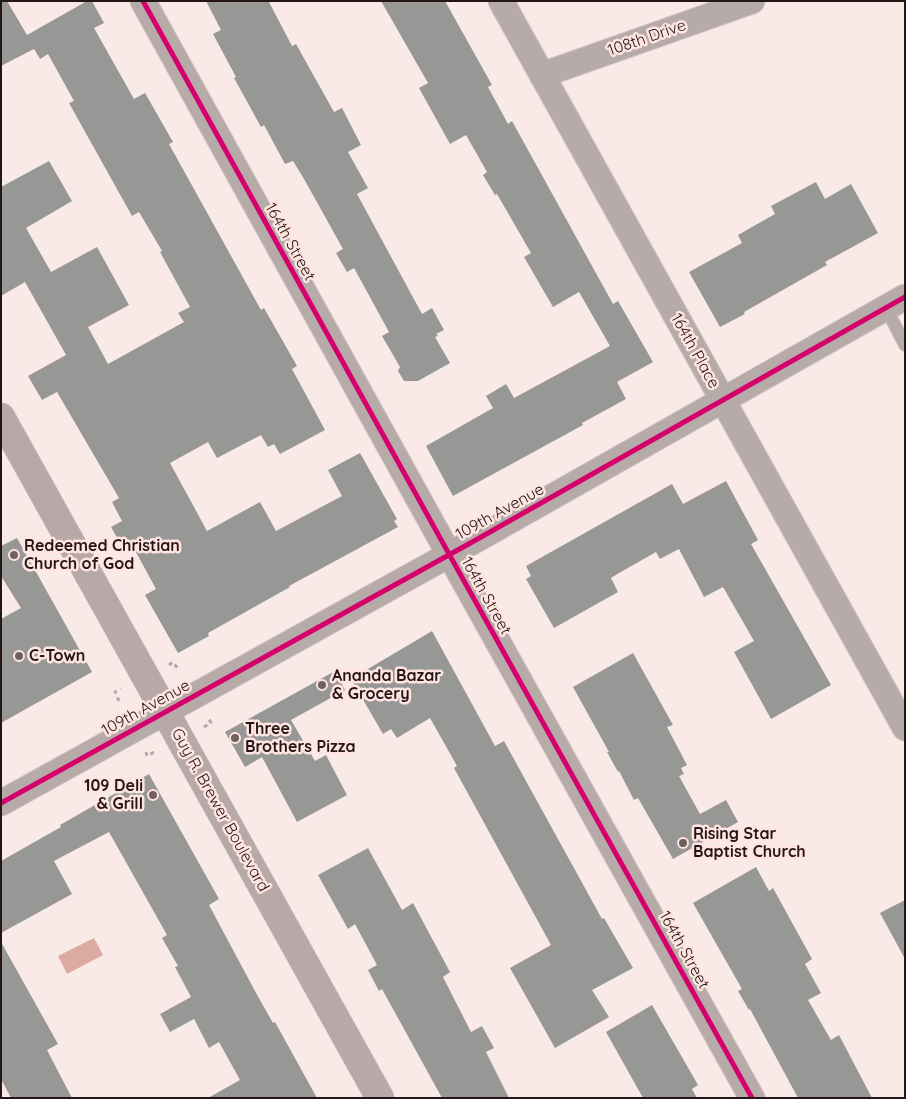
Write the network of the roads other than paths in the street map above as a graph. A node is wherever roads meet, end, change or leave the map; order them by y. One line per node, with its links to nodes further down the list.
1 (143, 1): 9 (street, 164th Street)
2 (501, 1): 4 (street, 164th Place)
3 (752, 1): 4 (street, 108th Drive)
4 (542, 75): 7 (street, 164th Place)
5 (895, 303): 6 (lane); 7 (street, 109th Avenue)
6 (905, 345)
7 (723, 401): 9 (street, 109th Avenue); 11 (street, 164th Place)
8 (1, 417): 10 (main road, Guy R. Brewer Boulevard)
9 (449, 554): 10 (street, 109th Avenue); 14 (street, 164th Street)
10 (166, 712): 12 (street, 109th Avenue); 13 (main road, Guy R. Brewer Boulevard)
11 (905, 728)
12 (1, 803)
13 (380, 1098)
14 (752, 1098)

